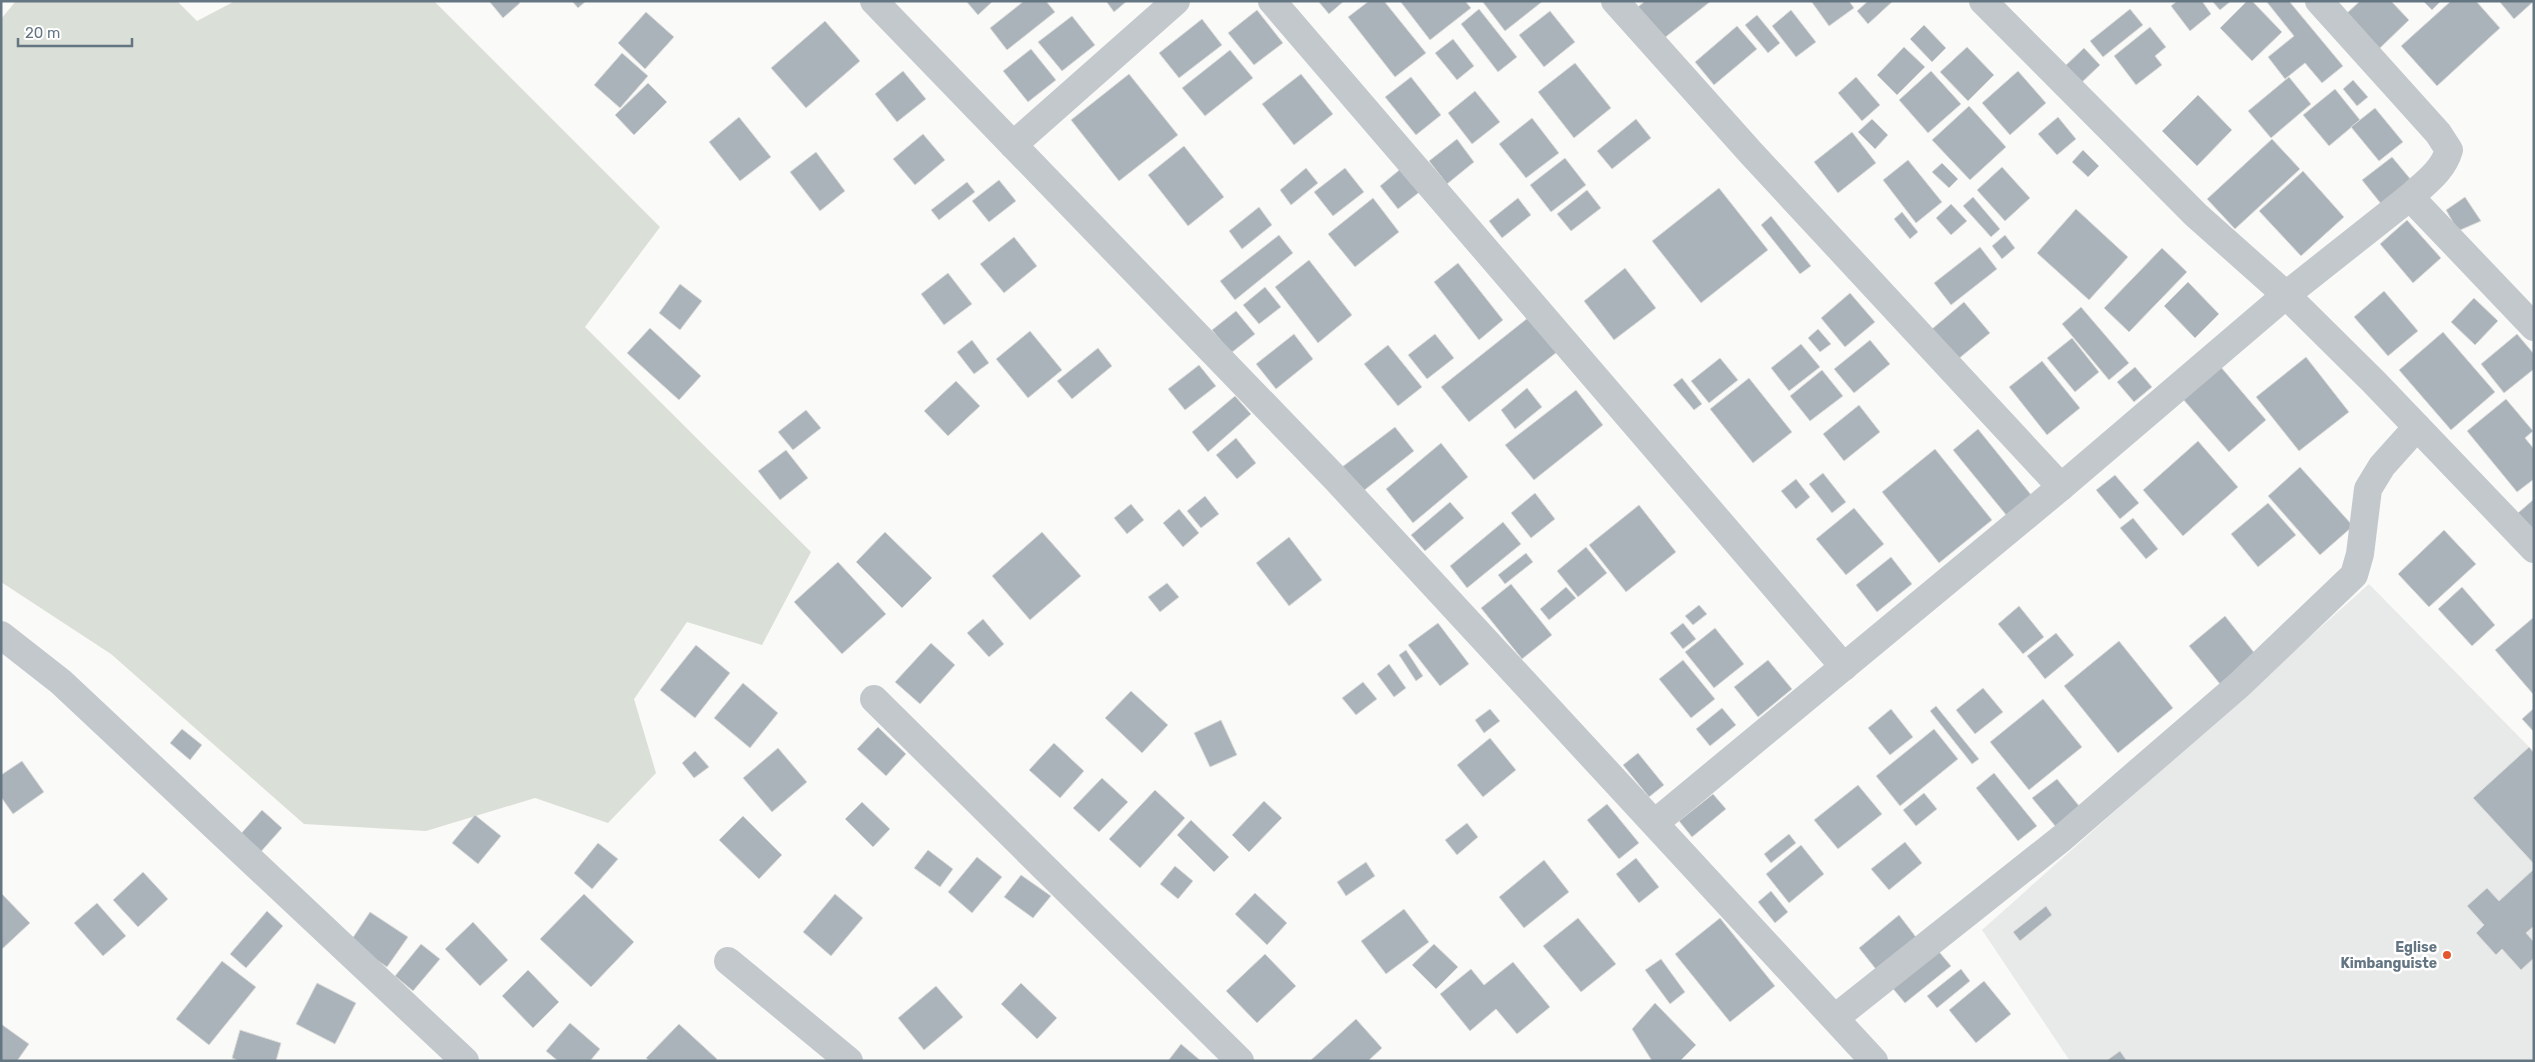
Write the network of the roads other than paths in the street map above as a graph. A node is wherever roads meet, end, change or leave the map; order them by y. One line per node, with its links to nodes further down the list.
1 (874, 1): 7 (street)
2 (1176, 1): 7 (street)
3 (1272, 1): 15 (street)
4 (1615, 1): 12 (street)
5 (1983, 1): 9 (street)
6 (2319, 1): 8 (street)
7 (1013, 145): 17 (street)
8 (2410, 197): 9 (street); 10 (street)
9 (2286, 295): 11 (street); 12 (street)
10 (2534, 327)
11 (2417, 427): 13 (street); 19 (street)
12 (2061, 487): 15 (street)
13 (2534, 549)
14 (1, 635): 20 (street)
15 (1844, 666): 17 (street)
16 (874, 699): 22 (street)
17 (1656, 822): 19 (street)
18 (728, 961): 21 (street)
19 (1835, 1018): 23 (street)
20 (464, 1061)
21 (849, 1061)
22 (1240, 1061)
23 (1874, 1061)

